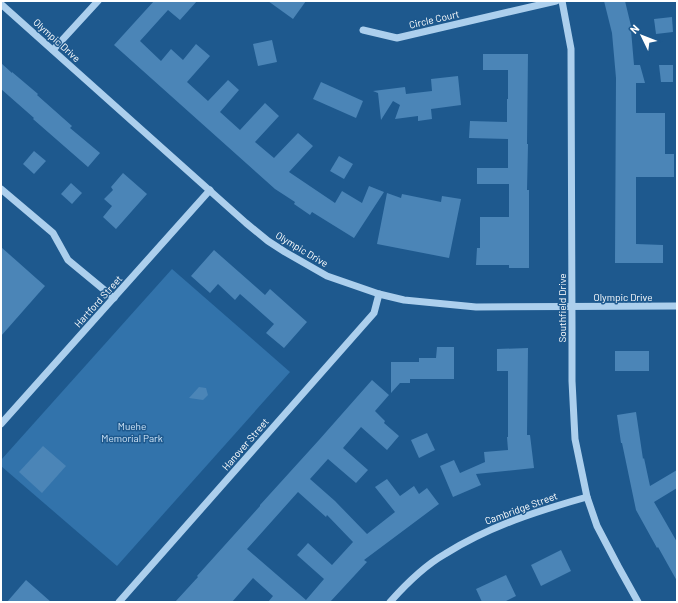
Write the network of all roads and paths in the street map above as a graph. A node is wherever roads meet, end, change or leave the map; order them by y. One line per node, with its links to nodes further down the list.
1 (98, 1): 6 (street)
2 (556, 1): 5 (street, Circle Court)
3 (562, 1): 12 (street, Southfield Drive)
4 (1, 4): 6 (street, Olympic Drive)
5 (363, 30)
6 (53, 50): 8 (street, Olympic Drive)
7 (1, 189): 10 (street)
8 (210, 190): 9 (street, Olympic Drive); 10 (street, Hartford Street)
9 (379, 294): 12 (street, Olympic Drive); 15 (street, Hanover Street)
10 (114, 298): 13 (street, Hartford Street)
11 (677, 306): 12 (street, Olympic Drive)
12 (572, 307): 14 (street, Southfield Drive)
13 (1, 424)
14 (587, 497): 16 (street, Cambridge Street); 17 (street, Southfield Drive)
15 (119, 602)
16 (390, 602)
17 (638, 602)

